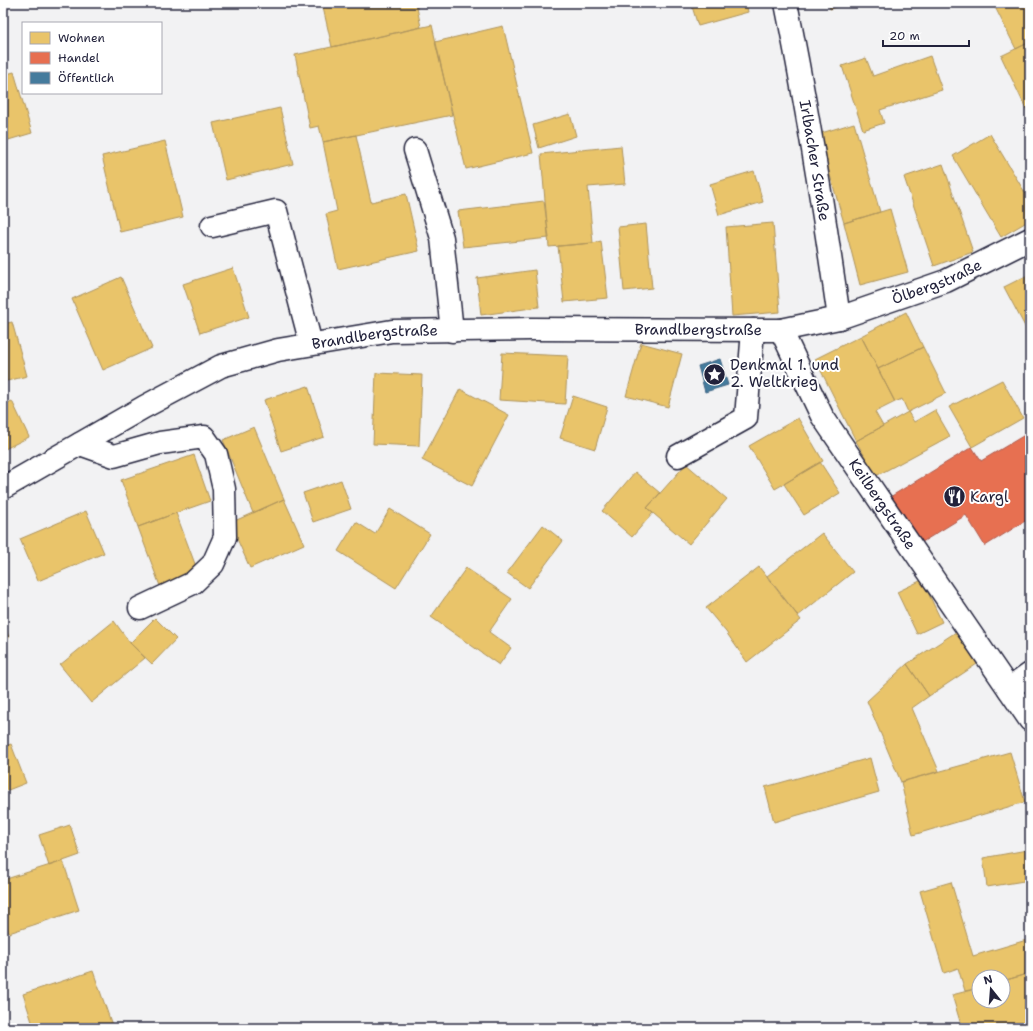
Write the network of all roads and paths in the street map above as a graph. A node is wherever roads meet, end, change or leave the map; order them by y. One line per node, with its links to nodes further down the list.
1 (786, 3): 5 (street, Irlbacher Straße)
2 (415, 150): 8 (street)
3 (212, 226): 9 (street)
4 (1030, 240): 5 (street, Ölbergstraße)
5 (839, 318): 7 (street)
6 (753, 330): 7 (street, Brandlbergstraße); 8 (street, Brandlbergstraße); 11 (street)
7 (781, 330): 15 (street, Keilbergstraße)
8 (452, 331): 9 (street, Brandlbergstraße)
9 (311, 344): 10 (street, Brandlbergstraße)
10 (80, 444): 12 (street, Brandlbergstraße); 13 (street)
11 (678, 456)
12 (3, 488)
13 (140, 608)
14 (1030, 674): 15 (street)
15 (1009, 689): 16 (street, Keilbergstraße)
16 (1030, 720)

